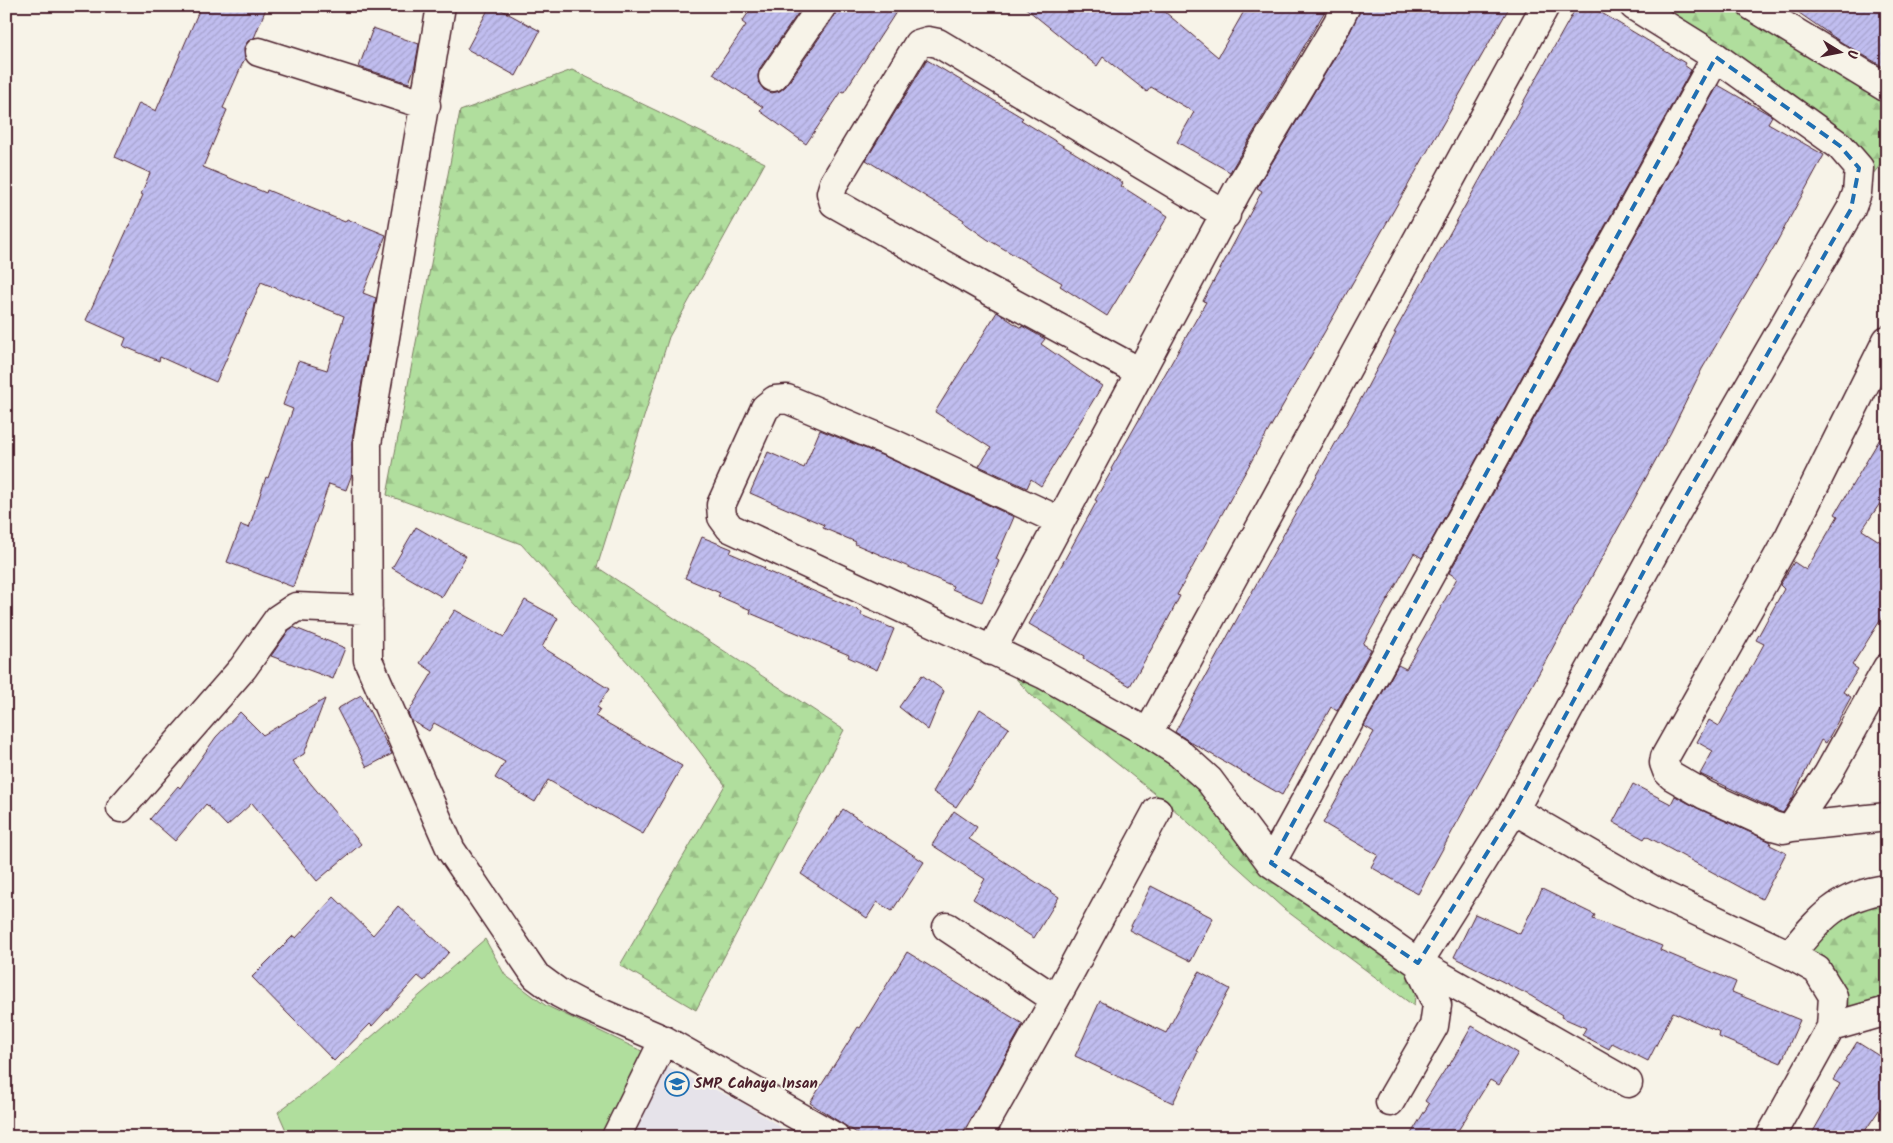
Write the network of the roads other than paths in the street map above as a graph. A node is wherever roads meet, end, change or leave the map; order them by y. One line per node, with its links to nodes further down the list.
1 (441, 6): 11 (street)
2 (822, 6): 9 (street)
3 (1346, 6): 12 (street)
4 (1545, 6): 19 (street)
5 (1634, 6): 8 (street)
6 (1768, 11): 10 (street)
7 (258, 52): 11 (street)
8 (1716, 57): 21 (street); 25 (street)
9 (773, 77)
10 (1887, 88)
11 (426, 105): 16 (street)
12 (1226, 215): 14 (street); 14 (street)
13 (1887, 340): 24 (street)
14 (1140, 372): 15 (street)
15 (1060, 521): 17 (street); 17 (street)
16 (368, 610): 20 (street); 33 (street)
17 (991, 650): 19 (street)
18 (1887, 668): 24 (street)
19 (1148, 733): 25 (street)
20 (121, 808)
21 (1514, 810): 28 (street); 29 (street)
22 (1157, 811): 30 (street)
23 (1887, 817): 24 (street)
24 (1792, 827)
25 (1271, 864): 29 (street)
26 (1887, 889): 28 (street)
27 (946, 927): 30 (street)
28 (1790, 955): 32 (street)
29 (1418, 963): 34 (street); 35 (street)
30 (1055, 1000): 38 (street)
31 (1887, 1011): 32 (street)
32 (1831, 1027): 39 (street)
33 (664, 1040): 36 (street); 37 (street)
34 (1628, 1083)
35 (1390, 1102)
36 (616, 1137)
37 (835, 1137)
38 (978, 1137)
39 (1770, 1137)

